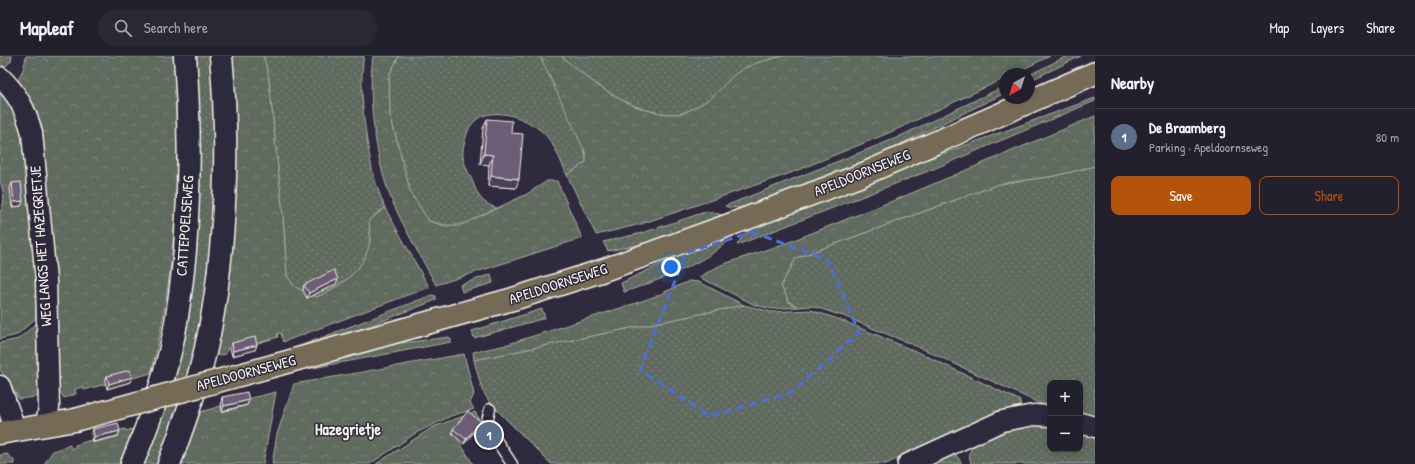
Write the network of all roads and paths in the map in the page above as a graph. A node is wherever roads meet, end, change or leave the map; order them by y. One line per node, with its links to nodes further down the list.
1 (185, 56): 7 (street, CATTEPOELSEWEG)
2 (221, 56): 6 (street)
3 (1095, 73): 11 (main road, APELDOORNSEWEG, bridge)
4 (0, 77): 11 (street, WEG LANGS HET HAZEGRIETJE)
5 (0, 386): 13 (street)
6 (194, 392): 7 (street); 15 (street)
7 (158, 394): 14 (street, CATTEPOELSEWEG)
8 (490, 409): 16 (lane)
9 (1047, 416): 17 (street)
10 (1083, 424): 12 (street)
11 (46, 425): 13 (main road, APELDOORNSEWEG)
12 (1095, 427)
13 (8, 432)
14 (132, 464)
15 (169, 464)
16 (512, 464)
17 (908, 464)

